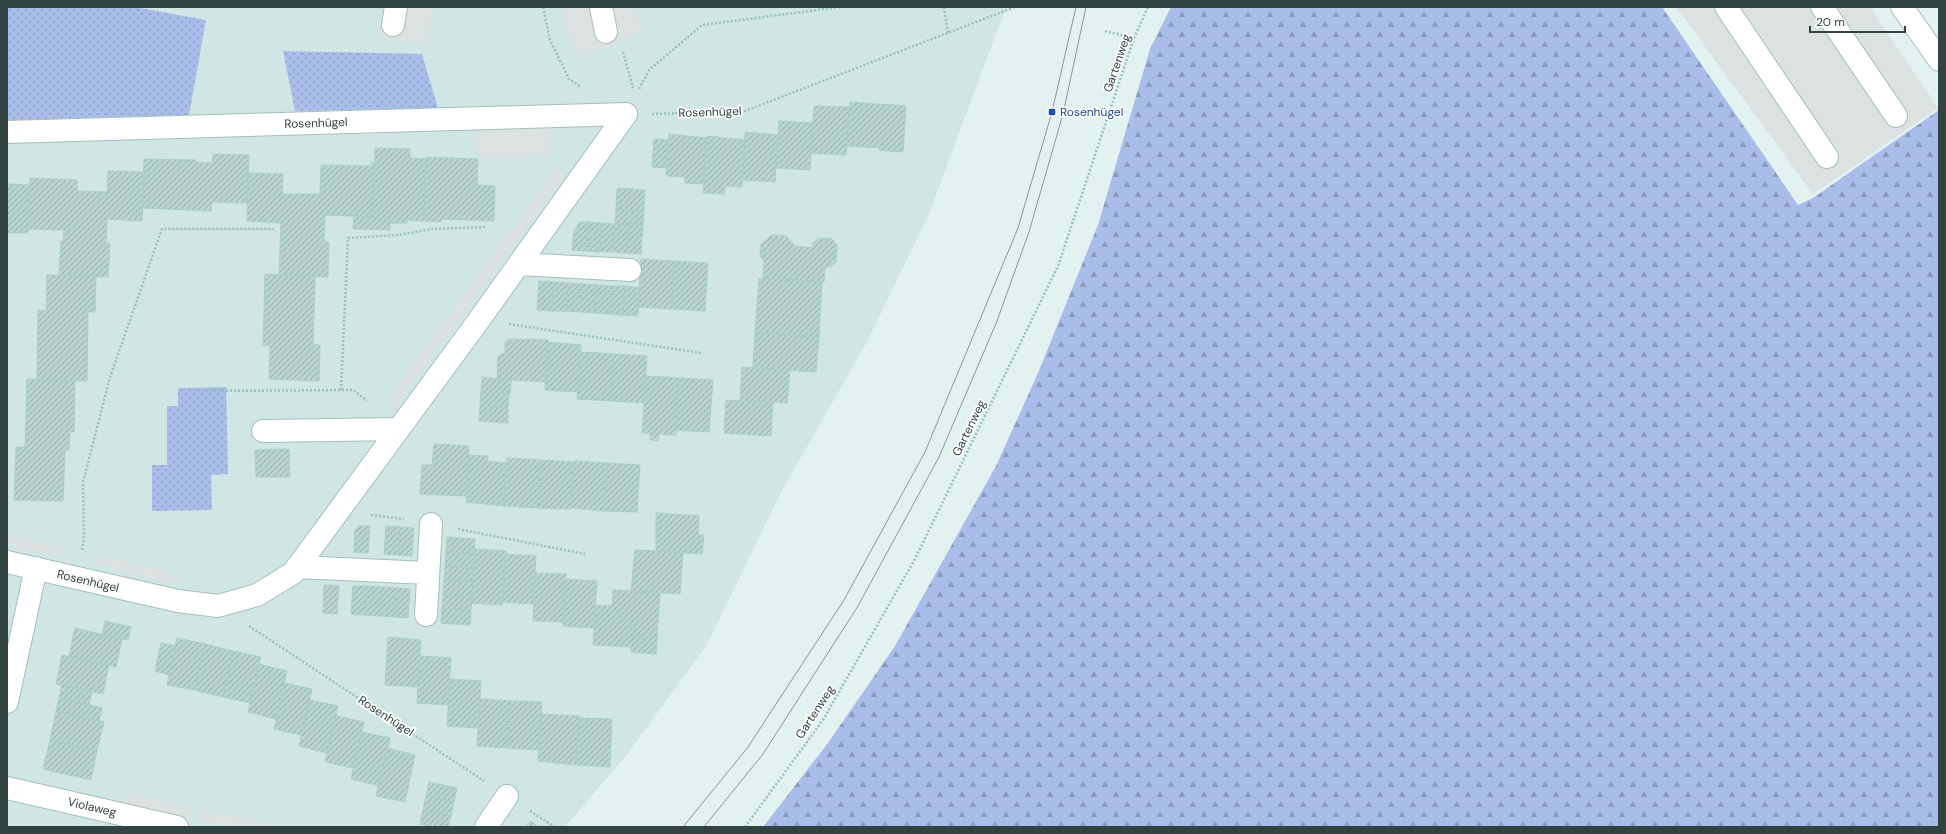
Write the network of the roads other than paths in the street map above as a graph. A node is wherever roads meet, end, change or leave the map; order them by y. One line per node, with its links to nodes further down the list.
1 (601, 7): 5 (street)
2 (1726, 7): 9 (street)
3 (1822, 7): 7 (street)
4 (1902, 7): 6 (street)
5 (606, 32)
6 (1939, 60)
7 (1896, 116)
8 (7, 132): 10 (street, Rosenhügel)
9 (1827, 157)
10 (519, 264): 11 (street); 12 (street, Rosenhügel)
11 (630, 270)
12 (399, 429): 13 (street); 16 (street, Rosenhügel)
13 (264, 431)
14 (431, 524): 18 (street)
15 (7, 562): 17 (street, Rosenhügel)
16 (297, 567): 17 (street, Rosenhügel); 18 (street)
17 (36, 568): 20 (street)
18 (428, 573): 19 (street)
19 (426, 616)
20 (7, 702)
21 (7, 788): 23 (street, Violaweg)
22 (507, 796): 24 (street)
23 (177, 827)
24 (486, 827)

